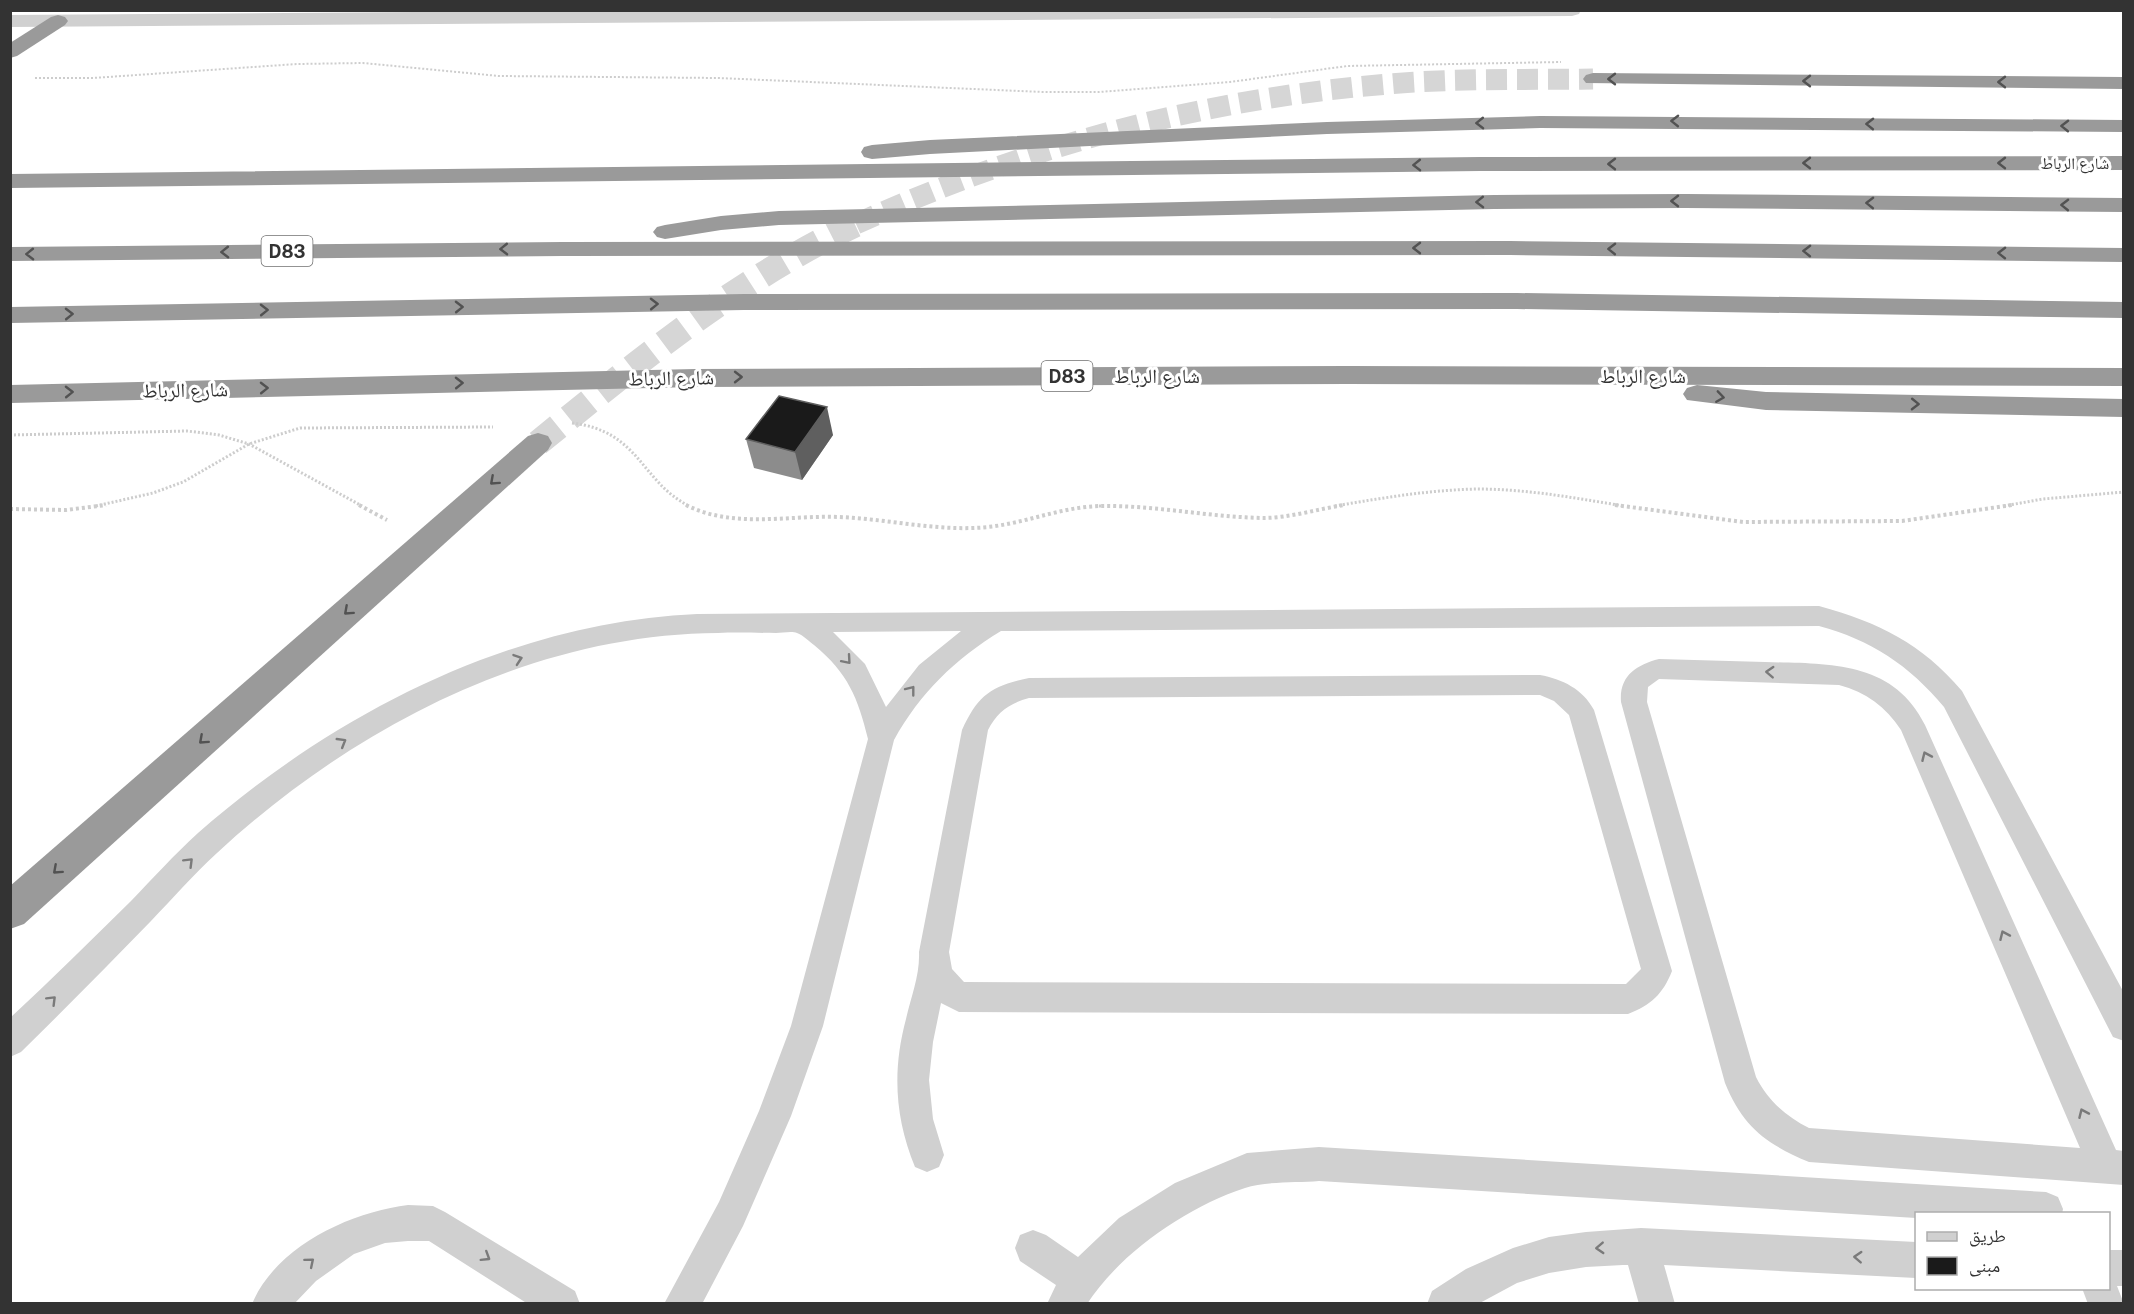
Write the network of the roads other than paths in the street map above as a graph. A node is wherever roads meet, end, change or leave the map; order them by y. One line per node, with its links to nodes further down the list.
1 (1572, 10): 2 (street)
2 (1254, 11): 4 (street)
3 (10, 21): 4 (street)
4 (58, 21): 5 (highway)
5 (10, 52)
6 (1593, 79): 7 (highway, one-way to 6)
7 (2124, 83)
8 (2124, 126): 10 (highway, one-way to 10)
9 (2124, 163): 10 (highway, شارع الرباط, one-way to 10)
10 (723, 174): 11 (highway, شارع الرباط)
11 (10, 181)
12 (2124, 205): 13 (highway, one-way to 13)
13 (562, 249): 14 (highway, D83, one-way to 14); 15 (highway, D83, one-way to 13)
14 (10, 254)
15 (2124, 255)
16 (2124, 310): 17 (highway, one-way to 16)
17 (10, 315)
18 (1579, 376): 19 (highway, شارع الرباط / D83); 20 (highway, شارع الرباط / D83, one-way to 18); 21 (highway, one-way to 21)
19 (2124, 377)
20 (10, 394)
21 (2124, 408)
22 (550, 433): 26 (highway, one-way to 26)
23 (996, 622): 24 (lane); 25 (lane, one-way to 23); 28 (lane)
24 (802, 623): 25 (lane, one-way to 25); 29 (lane, one-way to 24)
25 (880, 739): 39 (lane)
26 (10, 911)
27 (935, 967): 27 (lane); 30 (lane)
28 (2124, 1026)
29 (10, 1041)
30 (927, 1155)
31 (2115, 1168): 31 (lane, one-way to 31)
32 (2046, 1209): 36 (lane)
33 (1641, 1246): 35 (lane, one-way to 33); 40 (lane, one-way to 40); 41 (lane)
34 (1033, 1248): 36 (lane)
35 (1915, 1260)
36 (1073, 1292)
37 (270, 1304): 38 (lane, one-way to 38)
38 (562, 1304)
39 (682, 1304)
40 (1445, 1304)
41 (1657, 1304)

